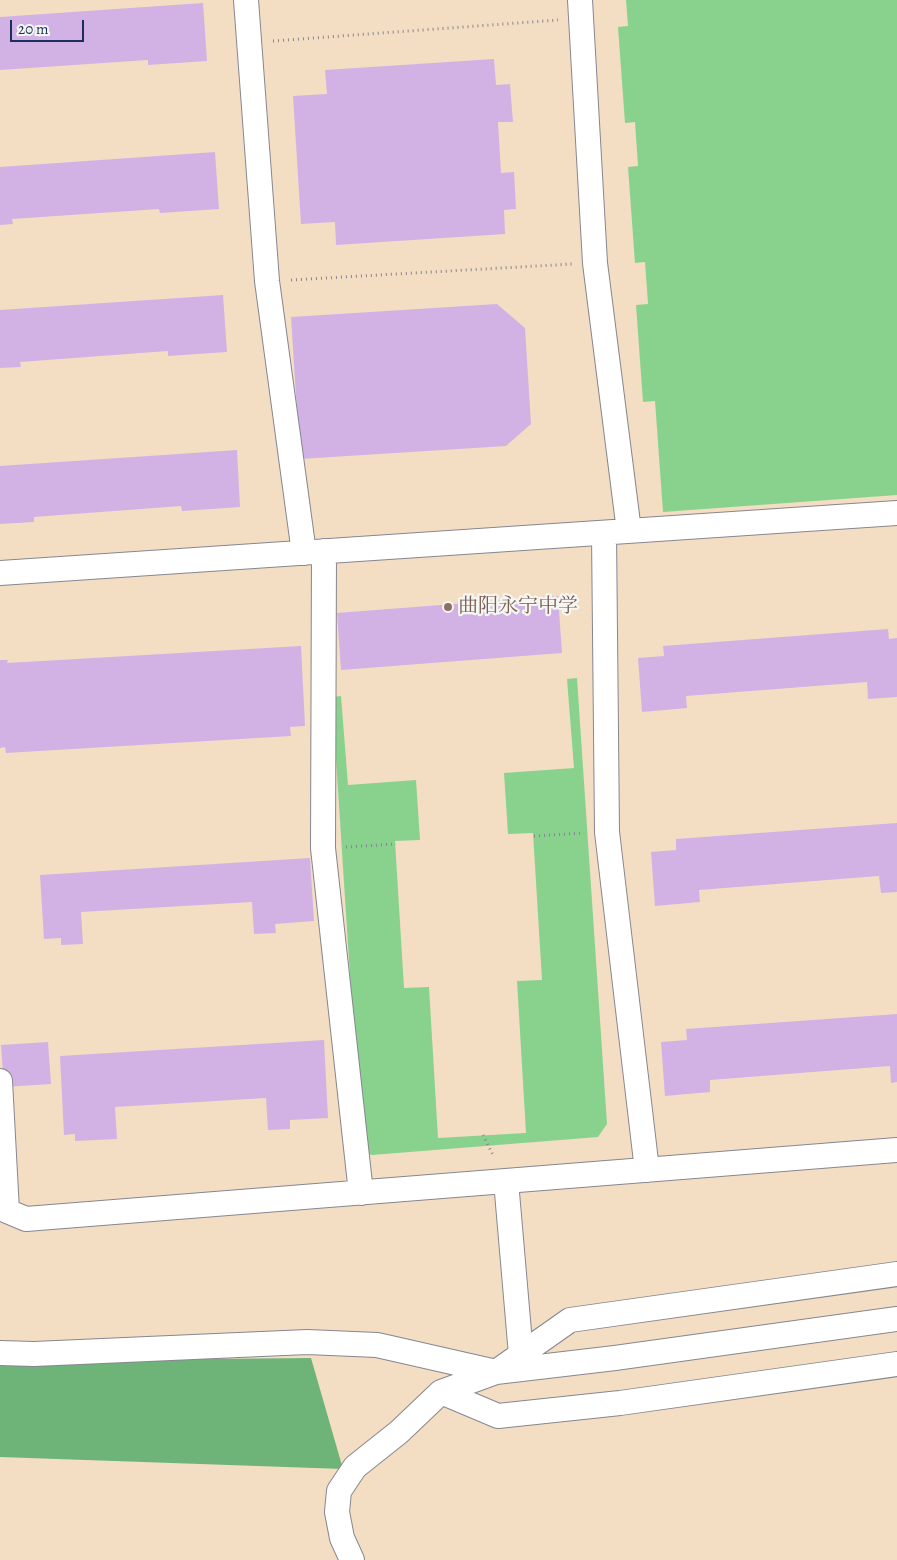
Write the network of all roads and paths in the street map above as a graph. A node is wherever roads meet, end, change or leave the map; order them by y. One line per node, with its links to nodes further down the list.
1 (246, 0): 3 (street)
2 (581, 9): 3 (path); 4 (street)
3 (250, 43): 5 (street)
4 (595, 262): 5 (path); 7 (street)
5 (267, 281): 9 (street)
6 (897, 513): 7 (street)
7 (629, 531): 8 (street)
8 (604, 533): 9 (street); 11 (street)
9 (314, 552): 10 (street); 14 (street)
10 (0, 573)
11 (607, 832): 12 (path); 17 (street)
12 (534, 836)
13 (396, 844): 14 (path)
14 (323, 848): 19 (street)
15 (0, 1081): 19 (street)
16 (897, 1150): 17 (street)
17 (647, 1170): 18 (street)
18 (506, 1181): 19 (street); 23 (street)
19 (361, 1193)
20 (897, 1274): 23 (street)
21 (897, 1319): 25 (street)
22 (0, 1353): 25 (street)
23 (520, 1355): 25 (street)
24 (897, 1364): 26 (street)
25 (496, 1372): 26 (street)
26 (441, 1392): 27 (street)
27 (352, 1560)

